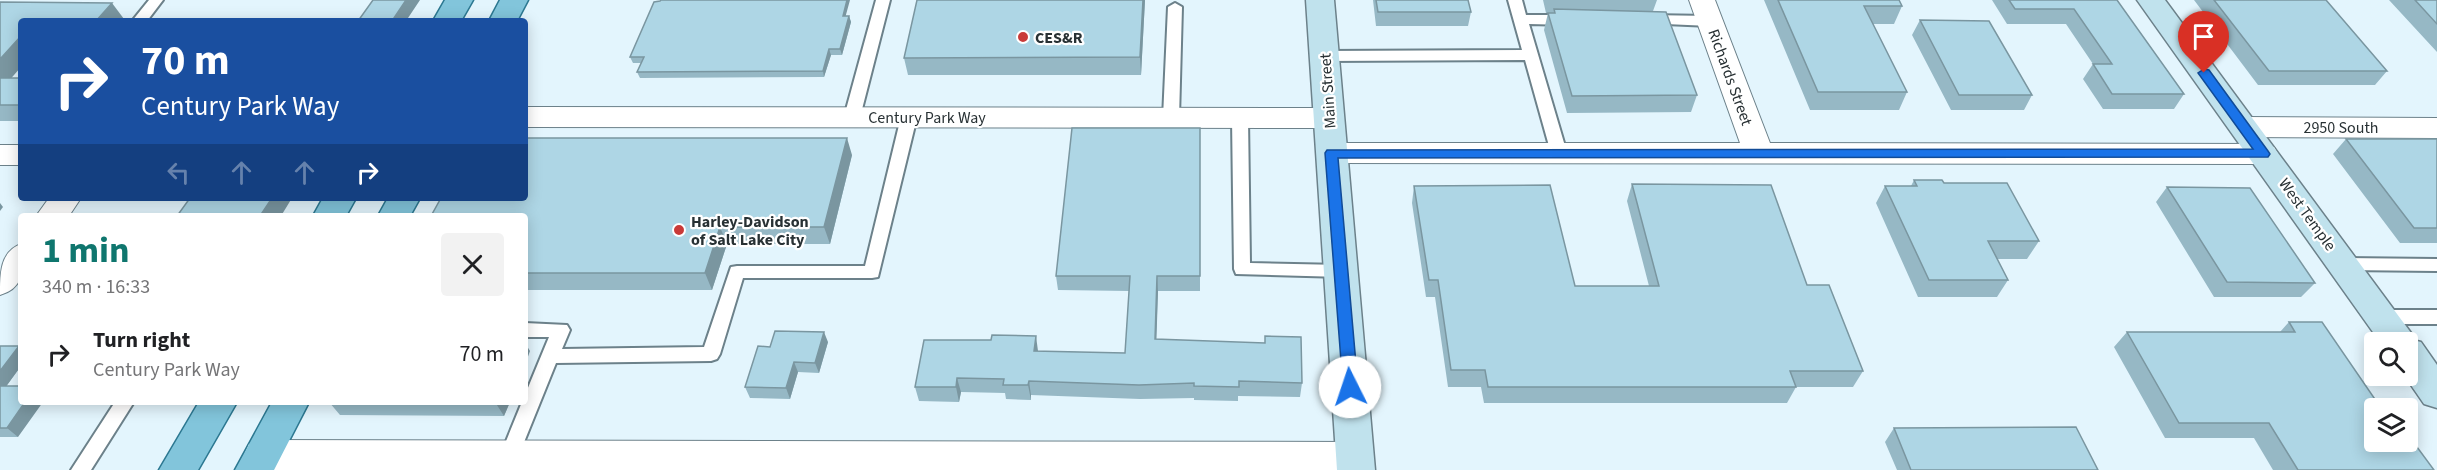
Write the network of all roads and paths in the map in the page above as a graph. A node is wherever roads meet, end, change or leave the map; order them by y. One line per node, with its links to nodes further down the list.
1 (156, 0): 10 (lane)
2 (459, 0): 11 (main road)
3 (514, 0): 12 (main road)
4 (883, 0): 19 (lane)
5 (1320, 0): 17 (street, Main Street)
6 (1515, 0): 13 (lane)
7 (2151, 0): 24 (street, West Temple)
8 (1175, 7): 21 (lane)
9 (1706, 10): 15 (lane); 28 (street, Richards Street)
10 (141, 18)
11 (449, 18)
12 (505, 18)
13 (1521, 19): 14 (lane); 16 (lane)
14 (1580, 20)
15 (1639, 20)
16 (1531, 55): 17 (lane); 27 (lane)
17 (1324, 56): 23 (street, Main Street)
18 (528, 117): 19 (street, Century Park Way)
19 (852, 117): 20 (street, Century Park Way)
20 (909, 117): 21 (street, Century Park Way); 43 (lane)
21 (1171, 118): 22 (street, Century Park Way)
22 (1240, 118): 23 (street, Century Park Way); 37 (lane)
23 (1329, 118): 26 (street, Main Street)
24 (2244, 127): 25 (street, 2950 South); 29 (street, West Temple)
25 (2437, 128)
26 (1332, 153): 27 (street); 37 (street, Main Street)
27 (1558, 153): 28 (street)
28 (1759, 153): 29 (street)
29 (2263, 154): 35 (street, West Temple)
30 (0, 155): 31 (street)
31 (18, 155)
32 (64, 201): 33 (street)
33 (54, 213)
34 (18, 260): 38 (street)
35 (2344, 264): 36 (lane); 39 (street, West Temple)
36 (2437, 265)
37 (1342, 271): 51 (street, Main Street)
38 (0, 284)
39 (2382, 316): 40 (lane); 42 (street, West Temple)
40 (2437, 317)
41 (528, 330): 43 (lane)
42 (2393, 332)
43 (551, 356): 49 (lane)
44 (2418, 366): 45 (street)
45 (2437, 393)
46 (123, 405): 52 (lane)
47 (217, 405): 53 (main road)
48 (289, 405): 50 (main road)
49 (509, 456): 50 (street); 51 (street)
50 (258, 463)
51 (1356, 464)
52 (81, 470)
53 (178, 470)

